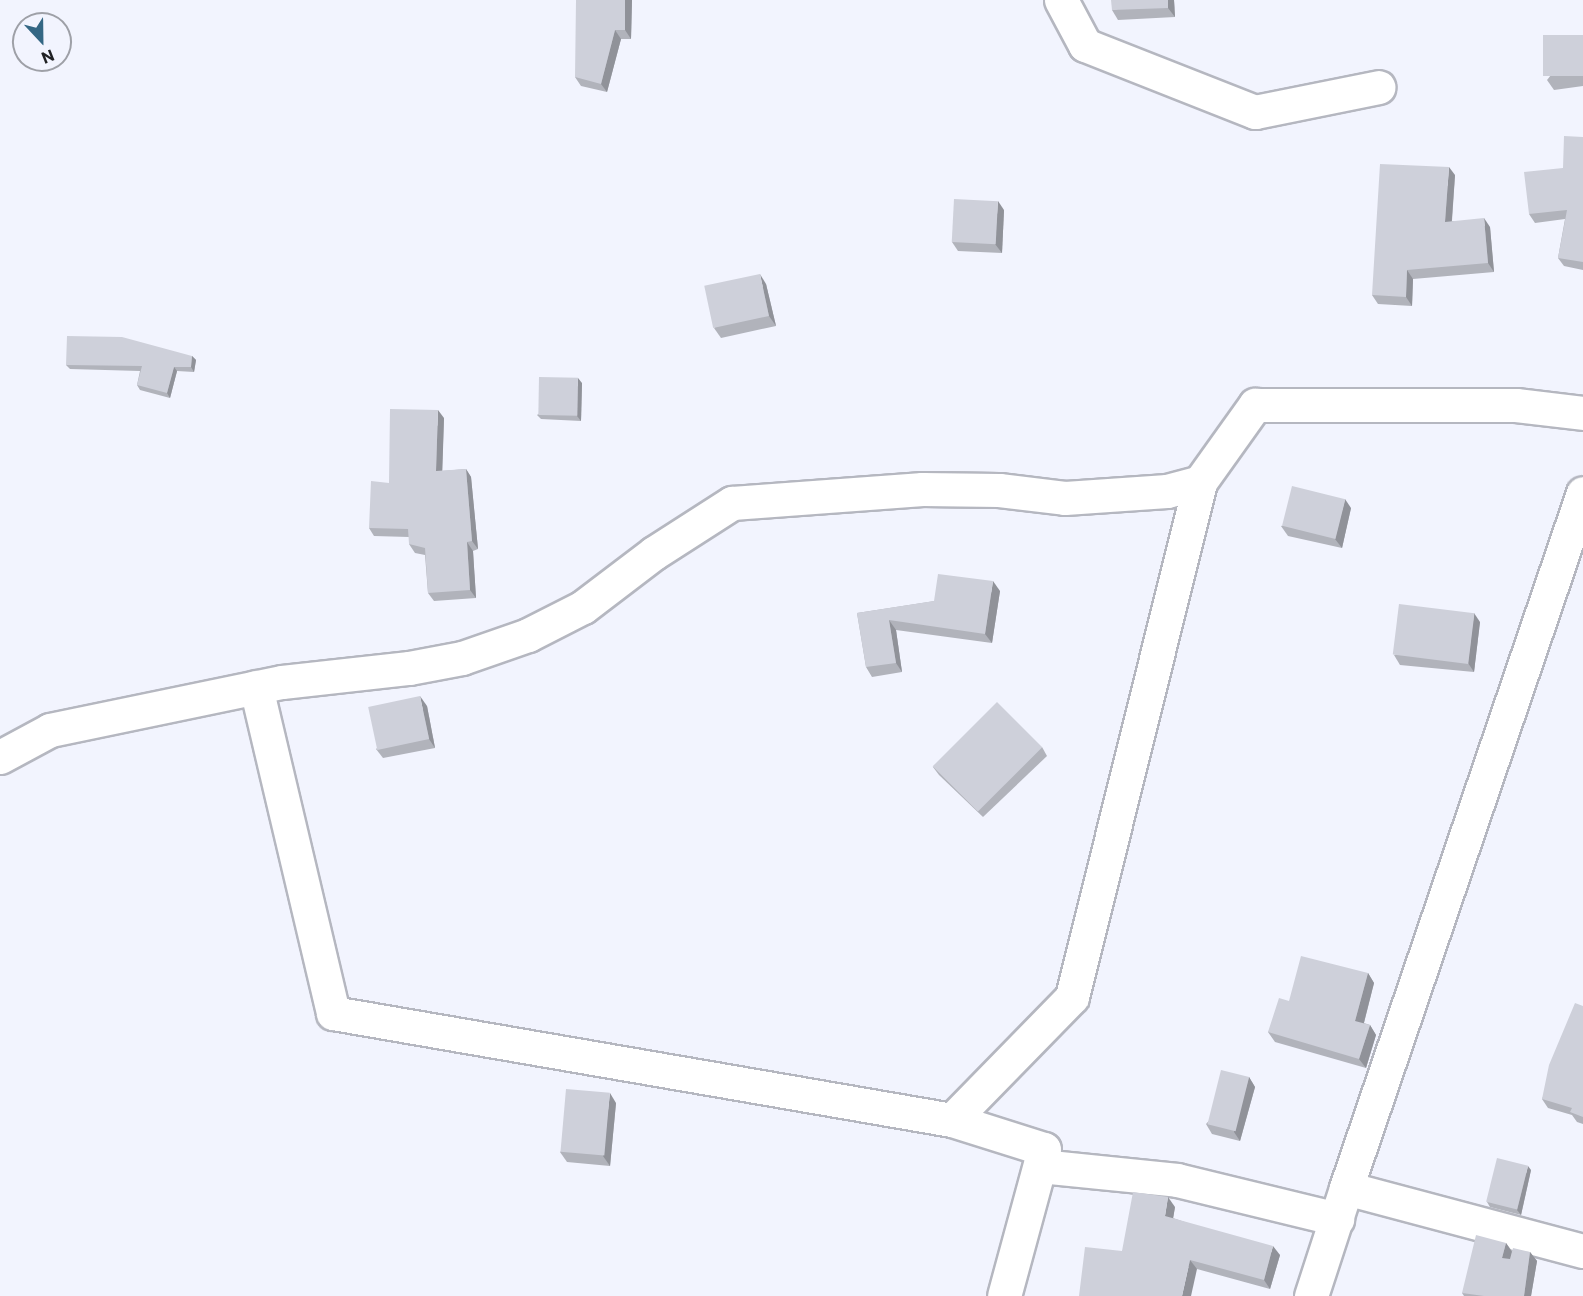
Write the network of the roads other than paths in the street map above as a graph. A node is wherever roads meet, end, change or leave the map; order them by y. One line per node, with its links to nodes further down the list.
1 (1060, 0): 2 (street)
2 (1379, 87)
3 (1583, 412): 4 (street)
4 (1200, 482): 6 (street); 8 (street)
5 (1583, 492): 10 (street)
6 (256, 687): 7 (street); 8 (street)
7 (0, 757)
8 (952, 1120): 9 (street)
9 (1040, 1166): 11 (street); 13 (street)
10 (1346, 1188): 11 (street); 12 (street)
11 (1337, 1219): 14 (street)
12 (1583, 1251)
13 (1004, 1296)
14 (1311, 1296)

